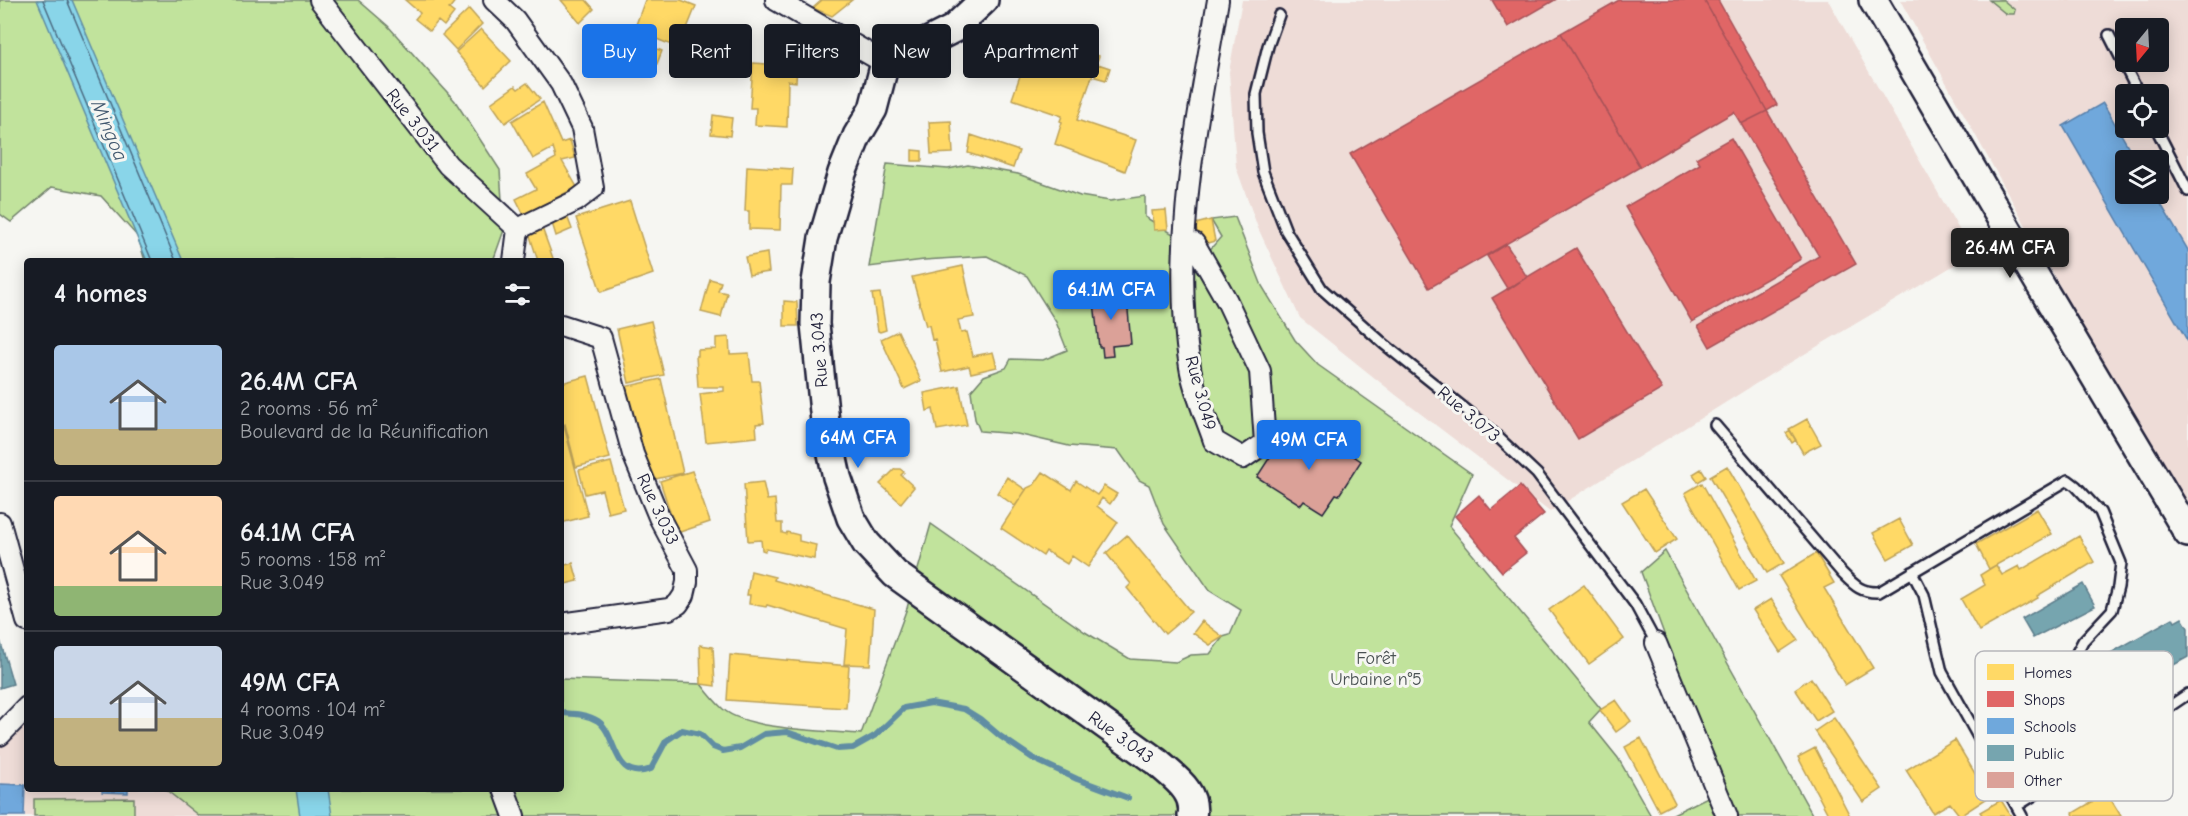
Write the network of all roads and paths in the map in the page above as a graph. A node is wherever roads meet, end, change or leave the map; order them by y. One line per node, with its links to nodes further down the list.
1 (320, 0): 15 (street, Rue 3.031)
2 (494, 0): 15 (street)
3 (776, 0): 10 (street)
4 (984, 0): 8 (street)
5 (1218, 0): 16 (street, Rue 3.049)
6 (1873, 0): 21 (street)
7 (1279, 15): 25 (lane, Rue 3.073)
8 (951, 30)
9 (2109, 35): 12 (lane)
10 (872, 55)
11 (881, 78): 37 (street, Rue 3.043)
12 (2134, 84)
13 (2161, 138): 14 (lane)
14 (2188, 191)
15 (519, 229): 17 (street)
16 (1194, 243)
17 (514, 258)
18 (564, 326): 24 (street, Rue 3.033)
19 (1715, 425): 22 (lane)
20 (0, 523): 23 (street)
21 (2188, 533)
22 (1912, 572): 26 (lane); 30 (lane)
23 (24, 610)
24 (564, 624)
25 (1656, 643): 38 (street, Rue 3.073)
26 (2078, 651)
27 (2188, 694): 28 (lane)
28 (2173, 704)
29 (24, 709): 31 (street)
30 (1975, 731)
31 (0, 735)
32 (505, 792): 36 (street)
33 (2014, 801): 35 (lane)
34 (2025, 801): 35 (lane)
35 (2017, 806): 39 (lane)
36 (514, 816)
37 (1192, 816)
38 (1727, 816)
39 (2022, 816)

